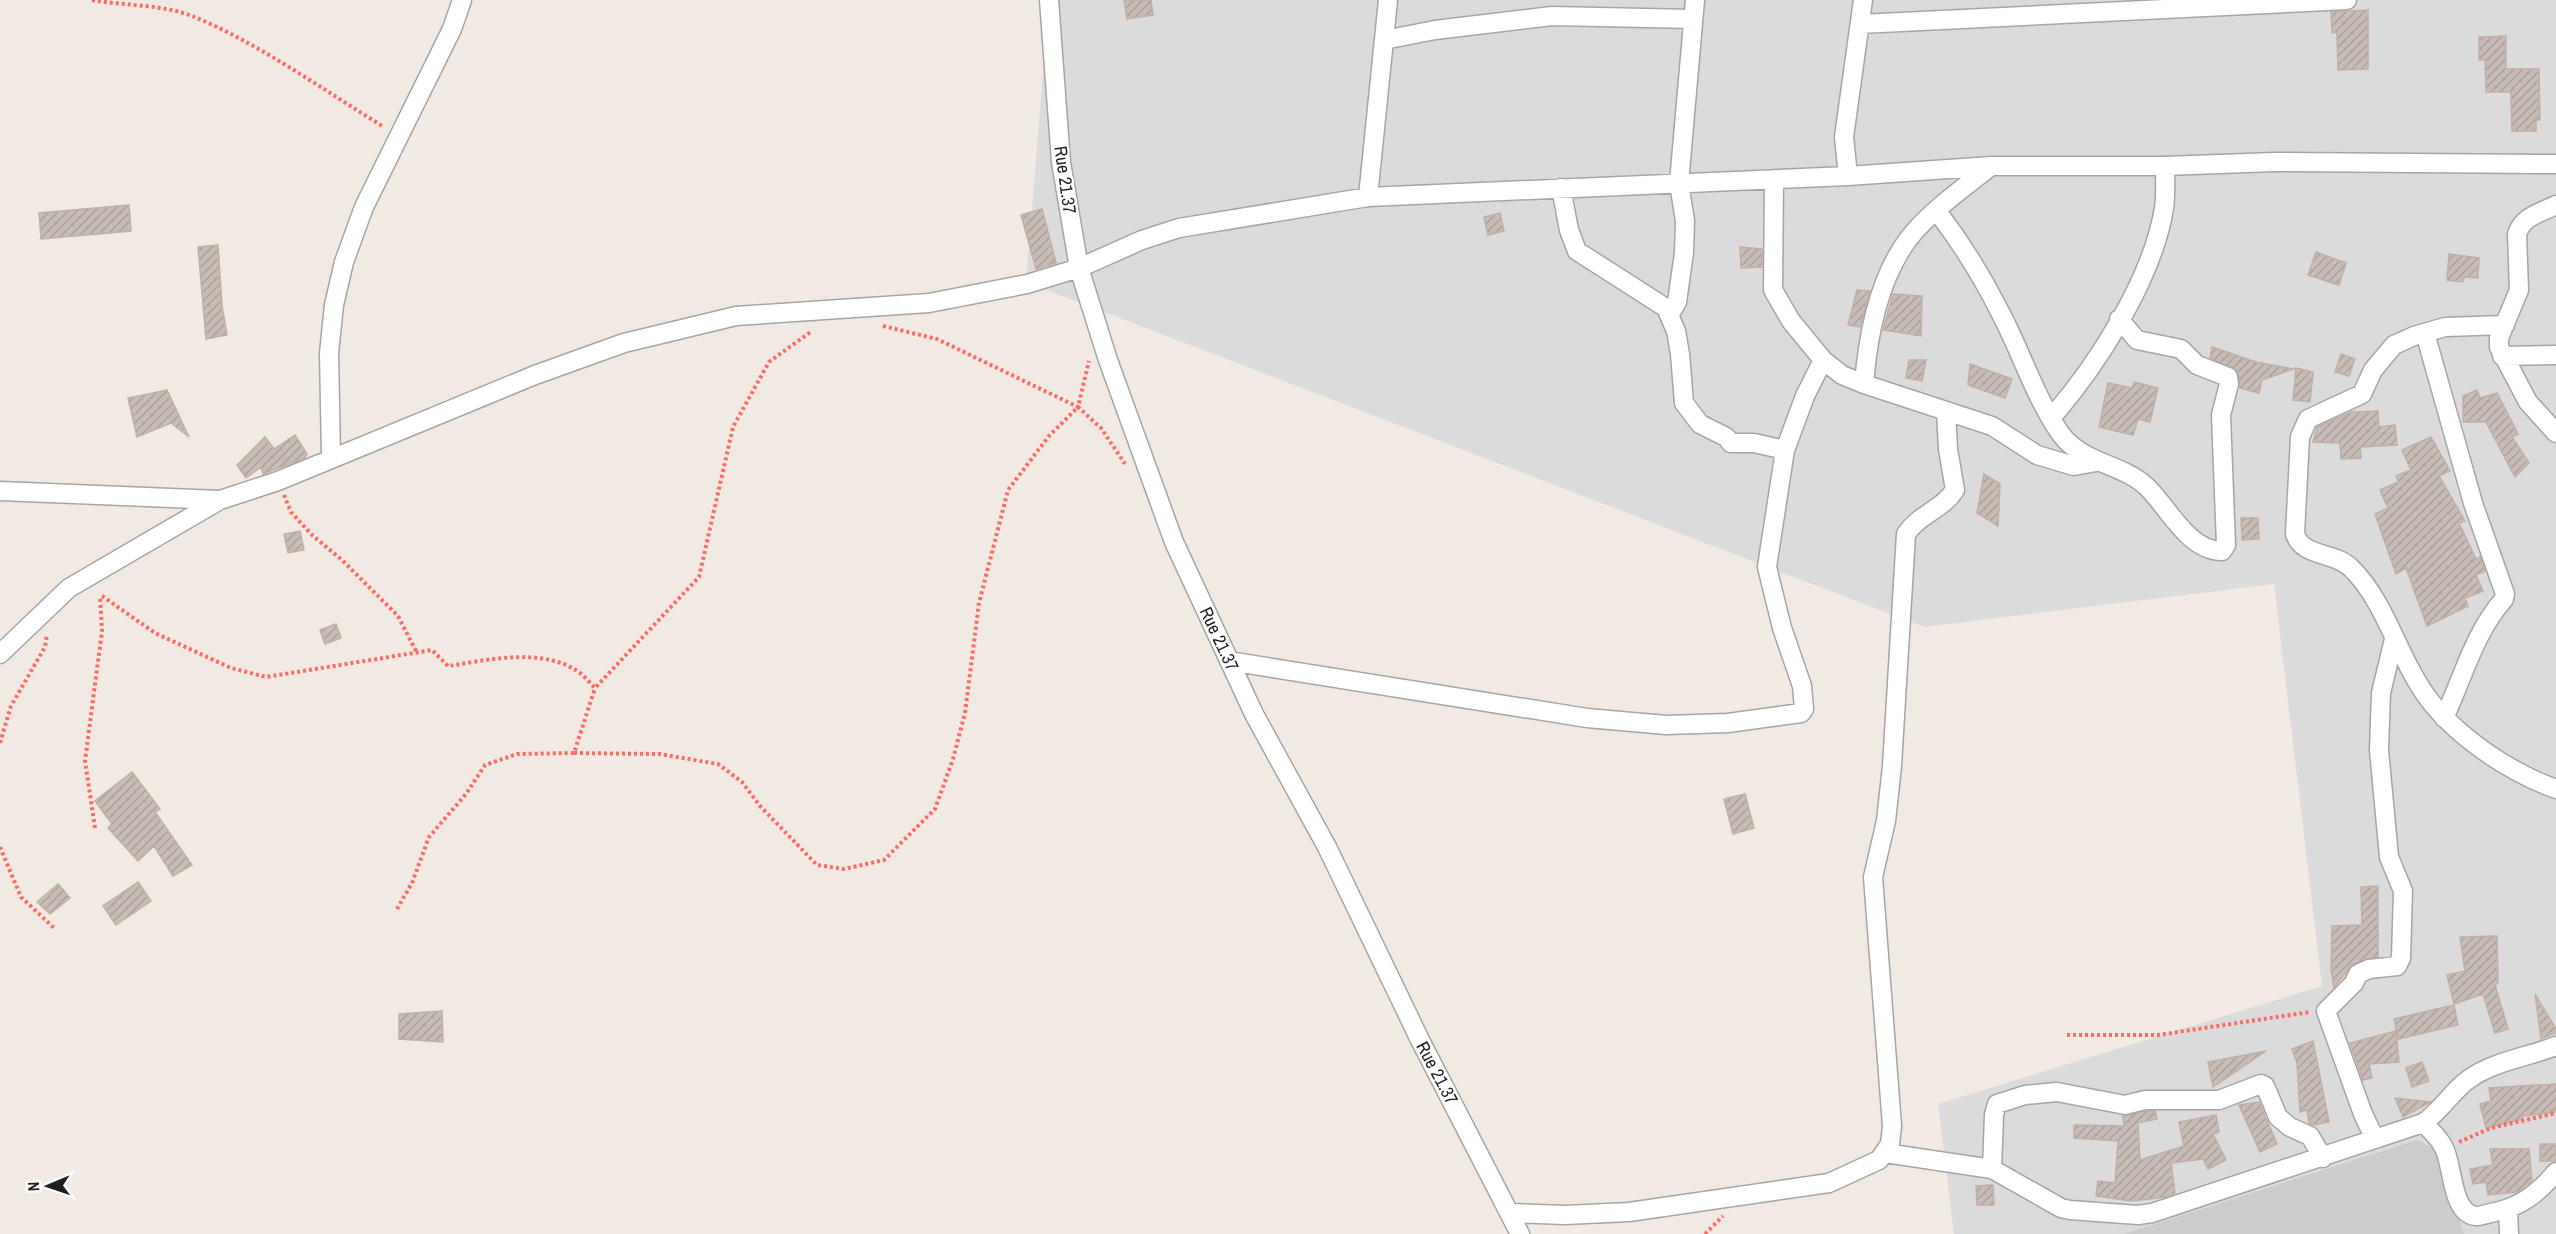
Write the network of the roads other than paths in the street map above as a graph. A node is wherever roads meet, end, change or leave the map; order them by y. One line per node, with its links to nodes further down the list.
1 (462, 0): 33 (street)
2 (1049, 0): 20 (street, Rue 21.37)
3 (1388, 0): 9 (street)
4 (1695, 0): 7 (street)
5 (1863, 0): 8 (street)
6 (2347, 0): 8 (street)
7 (1694, 19): 9 (street); 15 (street)
8 (1860, 24): 13 (street)
9 (1384, 40): 17 (street)
10 (2556, 164): 12 (street)
11 (1991, 166): 12 (street); 13 (street); 19 (street)
12 (2165, 166): 22 (street)
13 (1848, 176): 14 (street)
14 (1774, 179): 15 (street); 27 (street)
15 (1679, 183): 16 (street); 21 (street)
16 (1561, 188): 17 (street); 21 (street)
17 (1368, 197): 20 (street)
18 (2556, 205): 23 (street)
19 (1936, 210): 28 (street); 30 (street)
20 (1079, 268): 33 (street); 39 (street, Rue 21.37)
21 (1670, 314): 32 (street)
22 (2119, 320): 30 (street); 34 (street)
23 (2505, 325): 24 (street); 26 (street)
24 (2425, 333): 37 (street); 40 (street)
25 (2556, 355): 26 (street)
26 (2502, 356): 31 (street)
27 (1823, 360): 28 (street); 32 (street)
28 (1864, 384): 29 (street)
29 (1946, 412): 34 (street); 45 (street)
30 (2052, 417): 34 (street)
31 (2556, 433)
32 (1785, 450): 39 (street)
33 (331, 457): 36 (street)
34 (2096, 462)
35 (0, 491): 36 (street)
36 (220, 500): 38 (street)
37 (2394, 639): 40 (street); 44 (street)
38 (0, 654)
39 (1229, 661): 50 (street, Rue 21.37)
40 (2444, 718): 41 (street)
41 (2556, 789)
42 (2556, 1046): 43 (street)
43 (2423, 1123): 44 (street); 49 (street)
44 (2374, 1137): 46 (street)
45 (1885, 1153): 47 (street); 50 (street)
46 (2323, 1158): 47 (street); 47 (street)
47 (1992, 1169)
48 (2556, 1172): 49 (street)
49 (2508, 1210): 52 (street)
50 (1511, 1213): 51 (street, Rue 21.37)
51 (1520, 1234)
52 (2509, 1234)

